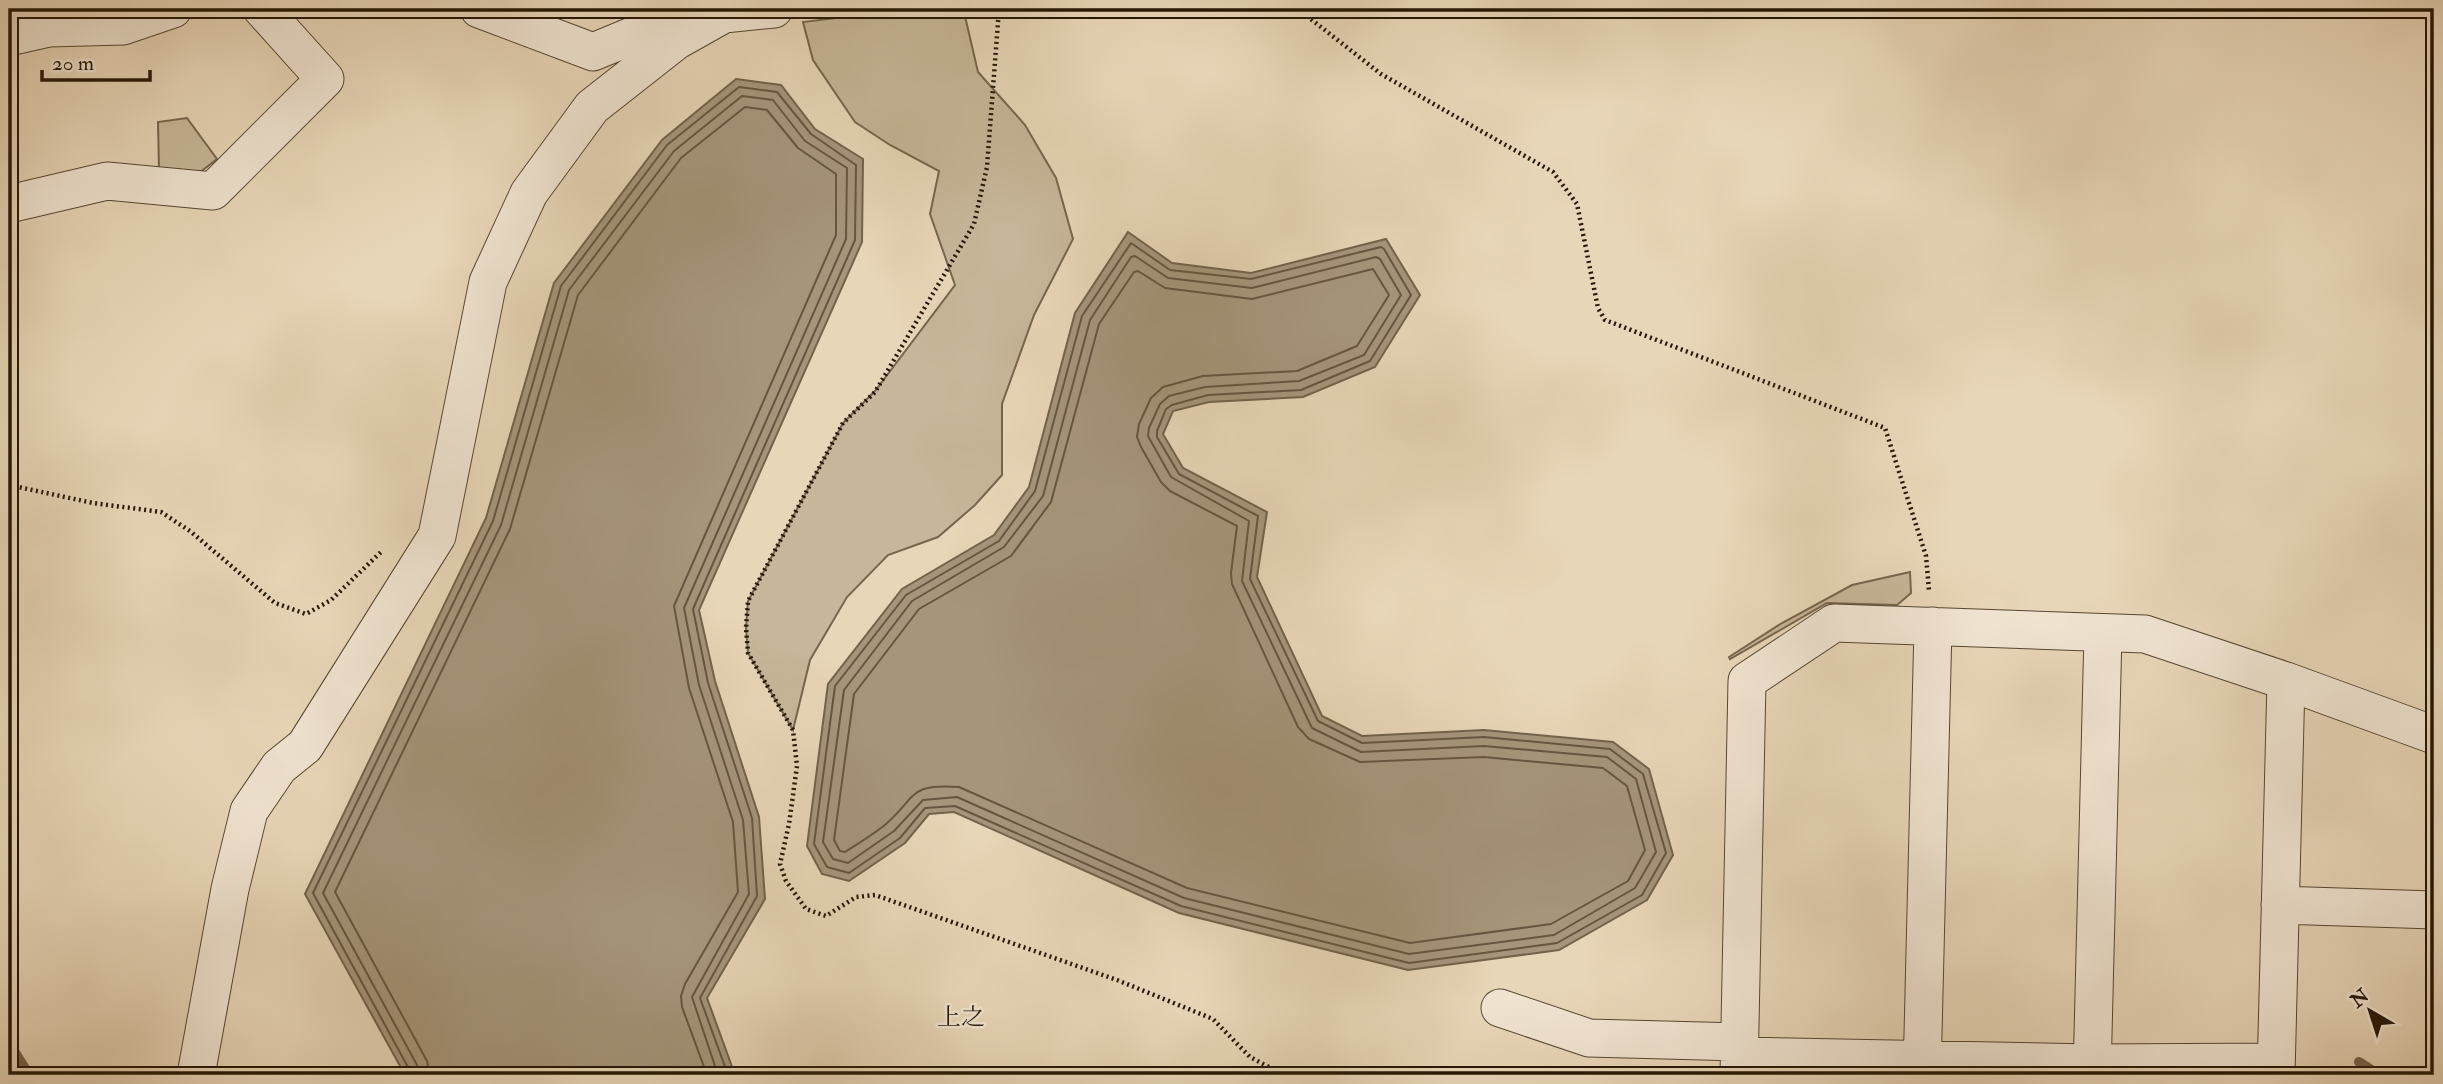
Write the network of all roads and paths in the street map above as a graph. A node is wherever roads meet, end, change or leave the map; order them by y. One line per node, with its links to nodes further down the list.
1 (173, 9): 9 (street)
2 (262, 9): 10 (street)
3 (479, 9): 4 (street)
4 (684, 9)
5 (774, 9): 8 (street)
6 (999, 9): 25 (path)
7 (1298, 9): 13 (path)
8 (721, 12): 24 (street)
9 (9, 37)
10 (9, 204)
11 (9, 485): 12 (path)
12 (385, 547)
13 (1933, 626): 14 (street); 20 (street); 21 (street)
14 (2103, 633): 15 (street); 22 (street)
15 (2286, 681): 16 (street); 17 (street)
16 (2434, 735)
17 (2280, 905): 18 (street); 23 (street)
18 (2434, 911)
19 (1500, 1008): 20 (street)
20 (1739, 1058): 21 (street)
21 (1923, 1068): 22 (street)
22 (2092, 1069): 23 (street)
23 (2276, 1069)
24 (196, 1075)
25 (1284, 1075)

